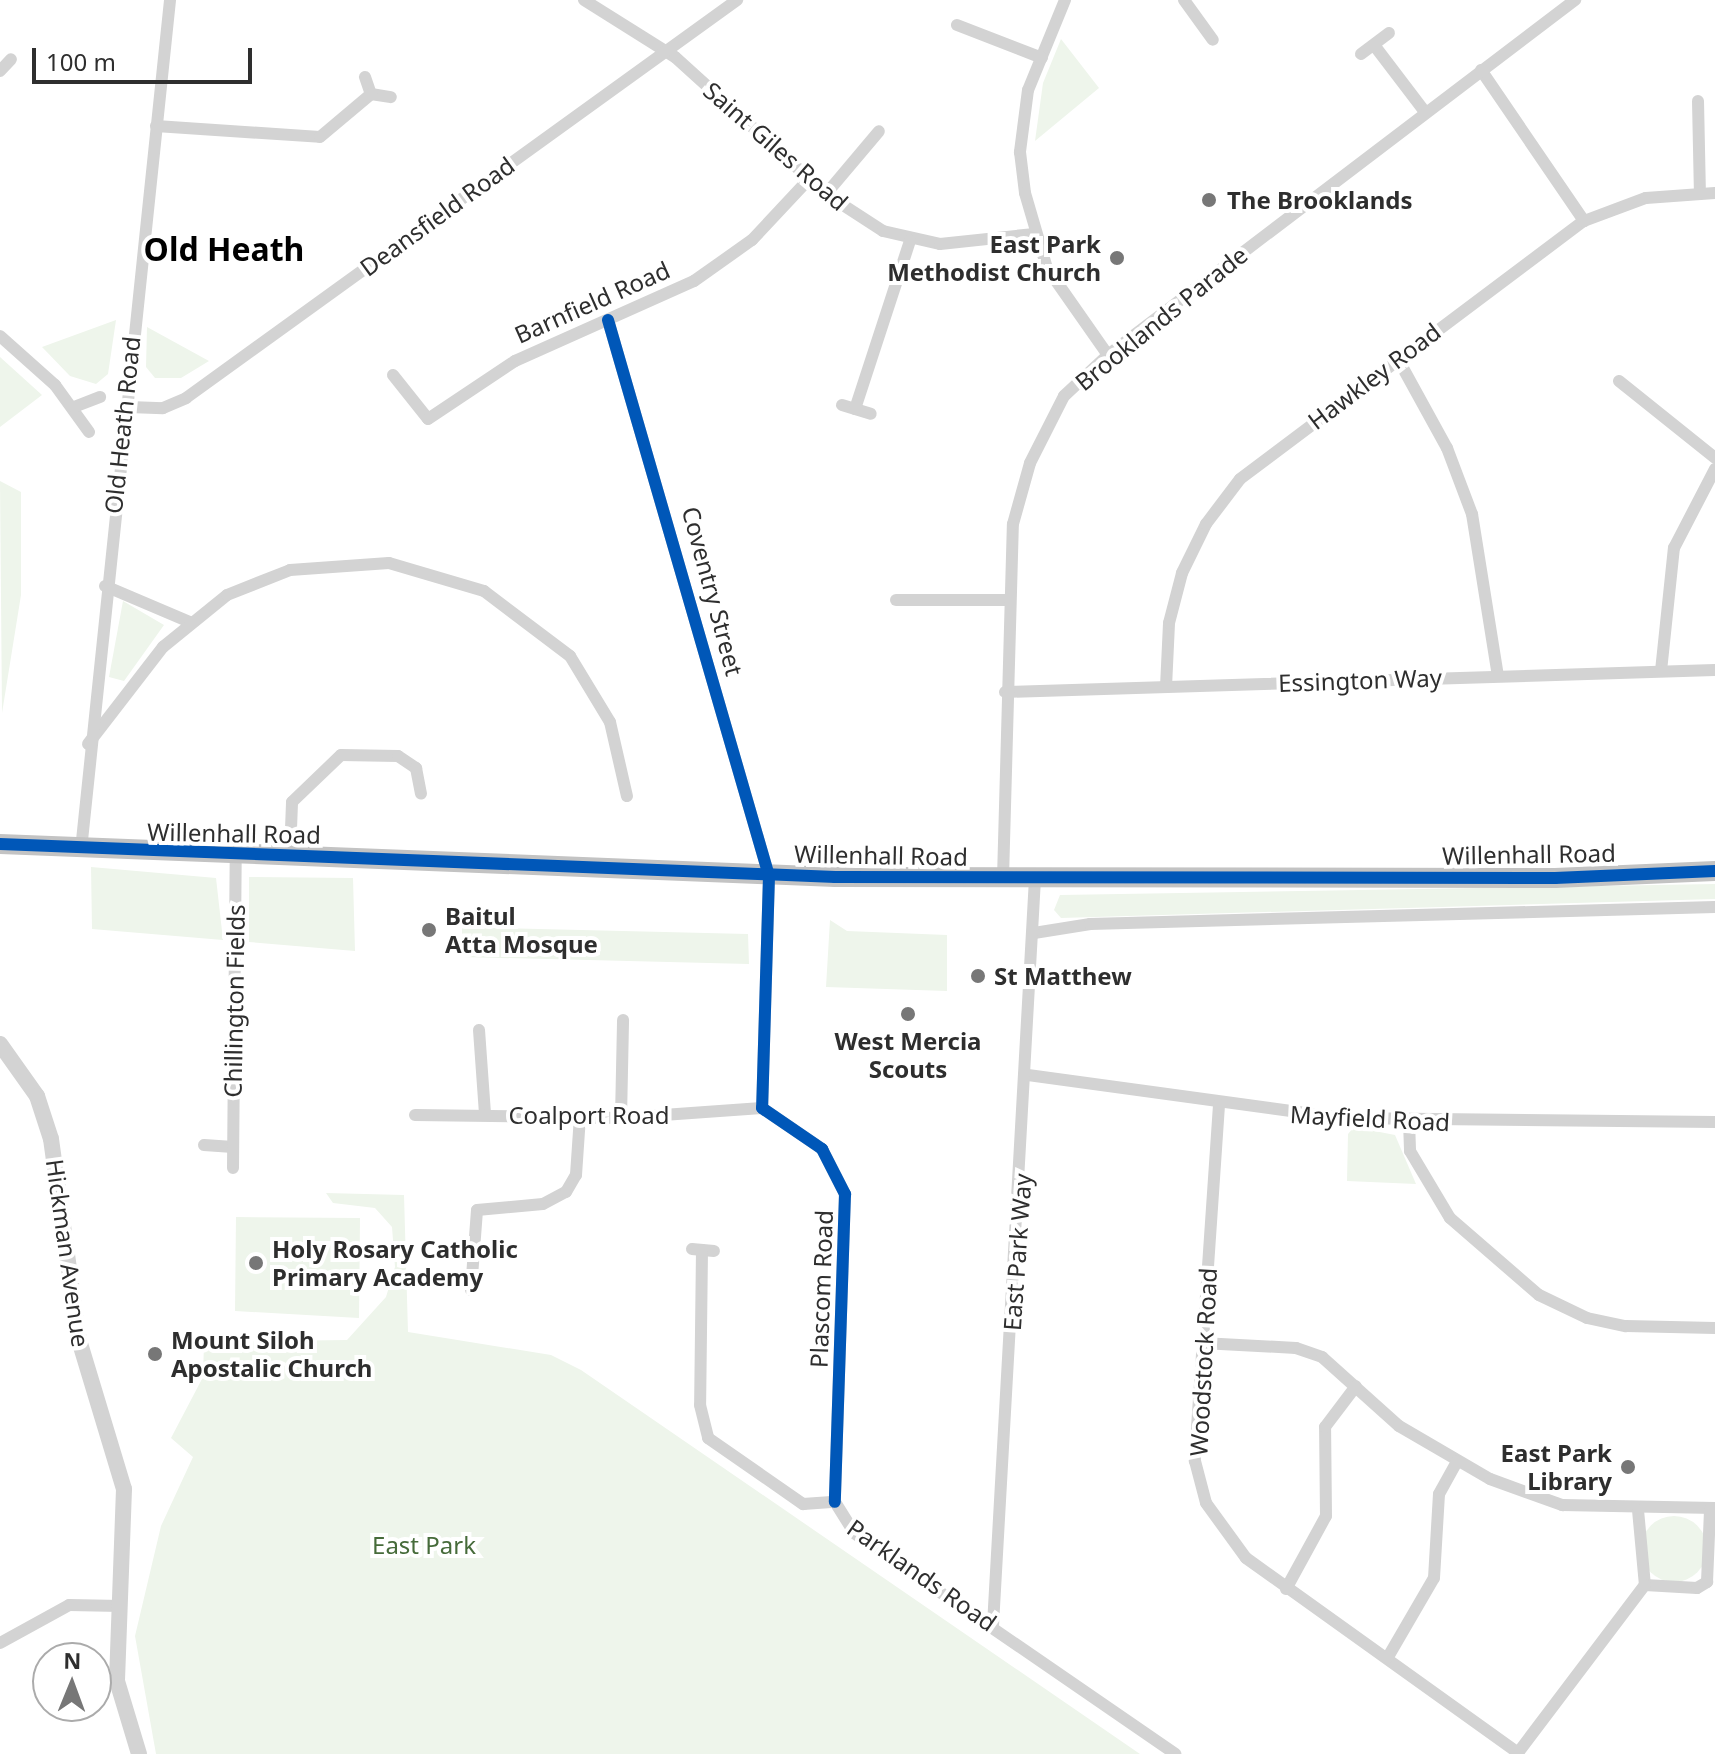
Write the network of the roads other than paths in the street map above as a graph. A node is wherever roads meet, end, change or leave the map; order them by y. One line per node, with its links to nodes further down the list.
1 (170, 0): 22 (street, Old Heath Road)
2 (584, 0): 11 (street, Saint Giles Road)
3 (737, 0): 11 (street, Deansfield Road)
4 (1065, 0): 13 (street)
5 (1184, 0): 9 (street)
6 (1569, 2): 15 (street, Brooklands Parade)
7 (957, 25): 13 (street)
8 (1389, 33): 10 (street)
9 (1213, 40)
10 (1374, 45): 12 (street); 21 (street)
11 (665, 53): 24 (street, Saint Giles Road); 40 (street, Deansfield Road)
12 (1361, 54)
13 (1042, 58): 29 (street)
14 (11, 59): 16 (street)
15 (1481, 70): 21 (street, Brooklands Parade); 28 (street)
16 (0, 71)
17 (365, 77): 18 (street)
18 (371, 94): 19 (street); 22 (street)
19 (391, 97)
20 (1698, 101): 25 (street)
21 (1425, 112): 33 (street, Brooklands Parade)
22 (156, 126): 40 (street, Old Heath Road)
23 (879, 131): 27 (street)
24 (809, 179): 27 (street, Saint Giles Road); 31 (street, Barnfield Road)
25 (1700, 193): 26 (street, Hawkley Road); 28 (street, Hawkley Road)
26 (1715, 193)
27 (826, 194): 30 (street, Saint Giles Road)
28 (1584, 221): 34 (street, Hawkley Road)
29 (1034, 234): 30 (street, Saint Giles Road); 33 (street)
30 (910, 241): 41 (street)
31 (608, 320): 35 (street, Barnfield Road); 63 (street, Coventry Street)
32 (0, 336): 39 (street)
33 (1108, 355): 48 (street, Brooklands Parade)
34 (1398, 359): 52 (street); 53 (street, Hawkley Road)
35 (393, 375)
36 (1619, 381): 44 (street)
37 (100, 397): 39 (street)
38 (842, 405): 41 (street)
39 (74, 407): 43 (street)
40 (129, 407): 46 (street, Old Heath Road)
41 (855, 409): 42 (street)
42 (871, 414)
43 (89, 432)
44 (1715, 458)
45 (1715, 469): 51 (street)
46 (105, 586): 49 (street); 55 (street, Old Heath Road)
47 (896, 600): 48 (street)
48 (1006, 600): 54 (street, Brooklands Parade)
49 (190, 622): 55 (street); 57 (street)
50 (1715, 670): 51 (street, Essington Way)
51 (1661, 671): 52 (street, Essington Way)
52 (1498, 676): 53 (street, Essington Way)
53 (1166, 687): 54 (street, Essington Way)
54 (1005, 692): 64 (street, Brooklands Parade)
55 (88, 744): 59 (street, Old Heath Road)
56 (421, 794): 61 (street)
57 (627, 796)
58 (0, 844): 59 (highway, Willenhall Road)
59 (81, 850): 60 (highway, Willenhall Road)
60 (236, 855): 61 (highway, Willenhall Road); 81 (street, Chillington Fields)
61 (290, 855): 63 (highway, Willenhall Road)
62 (1715, 871): 65 (highway, Willenhall Road)
63 (769, 876): 64 (highway, Willenhall Road); 73 (street)
64 (1003, 878): 65 (highway, Willenhall Road)
65 (1035, 879): 67 (street, East Park Way)
66 (1715, 907): 67 (street)
67 (1034, 933): 71 (street, East Park Way)
68 (623, 1020): 77 (street)
69 (479, 1030): 74 (street)
70 (0, 1044): 95 (street, Hickman Avenue)
71 (1028, 1075): 72 (street, Mayfield Road); 96 (street, East Park Way)
72 (1219, 1105): 78 (street, Mayfield Road); 86 (street, Woodstock Road)
73 (762, 1108): 77 (street, Coalport Road); 89 (street, Plascom Road)
74 (485, 1114): 75 (street, Coalport Road); 76 (street, Coalport Road)
75 (415, 1115)
76 (580, 1116): 77 (street, Coalport Road); 84 (street)
77 (621, 1118)
78 (1409, 1121): 79 (street, Mayfield Road); 85 (street)
79 (1715, 1122)
80 (204, 1145): 81 (street)
81 (233, 1147): 82 (street, Chillington Fields)
82 (233, 1168)
83 (703, 1250): 89 (street, Parklands Road)
84 (471, 1290)
85 (1715, 1328)
86 (1202, 1343): 87 (street); 94 (street, Woodstock Road)
87 (1356, 1386): 88 (street); 94 (street)
88 (1457, 1462): 91 (street); 98 (street)
89 (835, 1502): 96 (street, Parklands Road)
90 (1712, 1508): 91 (street); 93 (street)
91 (1638, 1510): 92 (street)
92 (1645, 1585): 93 (street); 99 (street)
93 (1711, 1586)
94 (1286, 1589): 98 (street, Woodstock Road)
95 (121, 1606): 97 (street); 100 (street, Hickman Avenue)
96 (993, 1625): 101 (street, Parklands Road)
97 (0, 1643)
98 (1388, 1657): 99 (street, Woodstock Road)
99 (1518, 1753)
100 (139, 1754)
101 (1175, 1754)

